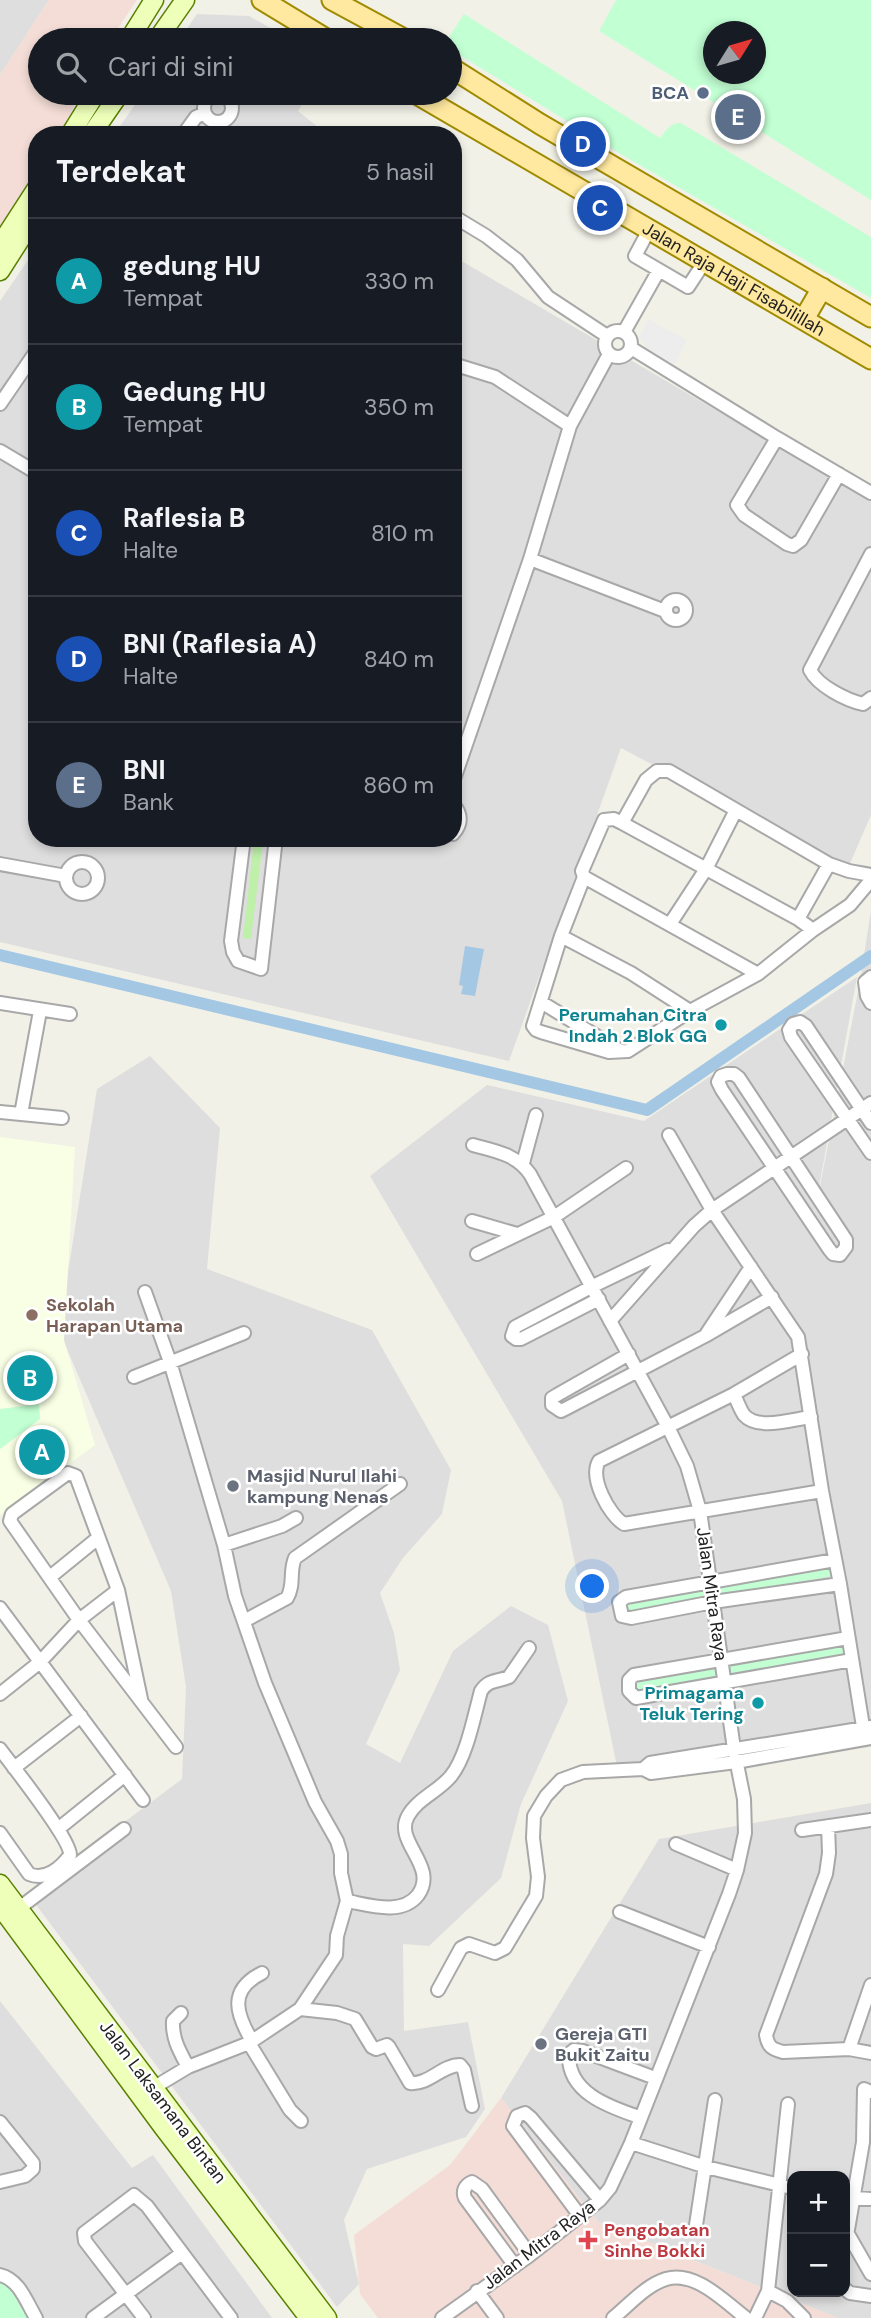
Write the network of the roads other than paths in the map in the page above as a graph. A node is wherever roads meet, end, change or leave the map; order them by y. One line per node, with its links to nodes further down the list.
1 (154, 0): 6 (main road)
2 (185, 0): 7 (main road)
3 (262, 0): 8 (main road)
4 (332, 0): 9 (main road)
5 (362, 0): 10 (main road)
6 (136, 28)
7 (165, 28)
8 (308, 28)
9 (383, 28)
10 (391, 28)
11 (462, 75): 27 (main road, Jalan Raja Haji Fisabilillah)
12 (89, 105): 16 (main road)
13 (112, 105): 17 (main road)
14 (436, 105): 22 (main road, Jalan Raja Haji Fisabilillah)
15 (205, 113): 18 (street)
16 (76, 126)
17 (97, 126)
18 (190, 126)
19 (28, 212): 23 (main road)
20 (28, 217): 26 (main road)
21 (462, 221): 31 (street)
22 (650, 228): 24 (main road, Jalan Raja Haji Fisabilillah); 25 (street)
23 (0, 246)
24 (705, 261): 25 (street); 29 (main road, Jalan Raja Haji Fisabilillah)
25 (659, 270): 30 (street)
26 (0, 271)
27 (822, 288): 28 (main road, Jalan Raja Haji Fisabilillah); 29 (main road)
28 (871, 317)
29 (804, 320): 34 (main road, Jalan Raja Haji Fisabilillah)
30 (624, 332): 31 (street); 32 (street)
31 (607, 336): 33 (street)
32 (631, 348): 33 (street); 39 (street)
33 (608, 354): 38 (street)
34 (871, 359)
35 (28, 363): 37 (street)
36 (462, 367): 38 (street)
37 (0, 404)
38 (570, 426): 45 (street)
39 (777, 438): 42 (street); 42 (street)
40 (0, 451): 41 (street)
41 (28, 468)
42 (839, 474): 43 (street)
43 (871, 493)
44 (871, 554): 47 (street)
45 (530, 559): 46 (street); 48 (street)
46 (665, 611)
47 (871, 698)
48 (462, 756)
49 (736, 810): 50 (street); 54 (street); 55 (street)
50 (622, 823): 55 (street); 57 (street)
51 (243, 847): 52 (street)
52 (275, 847)
53 (0, 864): 56 (street)
54 (829, 864): 58 (street); 59 (street)
55 (706, 869): 59 (street); 60 (street)
56 (66, 876)
57 (584, 877): 60 (street); 62 (street)
58 (871, 878): 61 (street)
59 (798, 919): 61 (street)
60 (670, 924): 63 (street)
61 (813, 930): 63 (street)
62 (561, 936): 65 (street); 69 (street)
63 (758, 974): 69 (street)
64 (871, 977): 67 (street)
65 (541, 1002): 71 (street); 71 (street)
66 (0, 1003): 68 (street)
67 (871, 1003)
68 (40, 1011): 70 (street); 74 (street)
69 (690, 1011): 71 (street)
70 (70, 1014)
71 (622, 1052)
72 (866, 1106): 77 (street); 77 (street); 78 (street)
73 (0, 1112): 74 (street)
74 (21, 1114): 76 (street)
75 (536, 1115): 83 (street)
76 (62, 1118)
77 (847, 1118): 81 (street); 82 (street)
78 (871, 1123)
79 (668, 1135): 86 (street)
80 (473, 1144): 83 (street)
81 (871, 1153)
82 (790, 1156): 84 (street); 84 (street); 84 (street)
83 (523, 1163): 87 (street, Jalan Mitra Raya)
84 (773, 1167): 86 (street)
85 (626, 1168): 87 (street)
86 (712, 1210): 90 (street); 92 (street)
87 (554, 1217): 89 (street); 93 (street, Jalan Mitra Raya)
88 (472, 1221): 89 (street)
89 (517, 1234): 91 (street)
90 (678, 1246): 93 (street); 97 (street)
91 (477, 1254)
92 (751, 1267): 95 (street); 99 (street)
93 (593, 1286): 96 (street, Jalan Mitra Raya); 96 (street)
94 (145, 1292): 102 (street)
95 (772, 1297): 99 (street); 100 (street)
96 (600, 1299): 97 (street, Jalan Mitra Raya)
97 (610, 1321): 101 (street, Jalan Mitra Raya)
98 (244, 1333): 102 (street)
99 (705, 1336): 103 (street)
100 (802, 1353): 105 (street); 106 (street)
101 (629, 1354): 103 (street, Jalan Mitra Raya); 103 (street)
102 (170, 1362): 104 (street); 113 (street)
103 (639, 1370): 107 (street, Jalan Mitra Raya)
104 (134, 1377)
105 (734, 1394): 106 (street); 107 (street)
106 (811, 1417): 109 (street)
107 (668, 1427): 110 (street, Jalan Mitra Raya); 110 (street)
108 (400, 1484): 122 (street)
109 (821, 1491): 110 (street); 114 (street)
110 (700, 1511): 116 (street, Jalan Mitra Raya)
111 (296, 1518): 113 (street)
112 (98, 1538): 115 (street); 115 (street); 118 (street)
113 (224, 1545): 122 (street)
114 (835, 1560): 116 (street); 117 (street)
115 (50, 1577): 121 (street)
116 (711, 1582): 119 (street, Jalan Mitra Raya); 119 (street)
117 (840, 1584): 119 (street); 123 (street)
118 (118, 1590): 121 (street); 130 (street)
119 (713, 1602): 125 (street, Jalan Mitra Raya)
120 (0, 1608): 127 (street)
121 (79, 1620): 127 (street); 130 (street)
122 (244, 1621): 148 (street)
123 (848, 1638): 125 (street); 126 (street)
124 (529, 1648): 148 (street)
125 (722, 1660): 128 (street, Jalan Mitra Raya); 128 (street)
126 (852, 1660): 128 (street); 132 (street)
127 (40, 1662): 129 (street); 131 (street)
128 (725, 1683): 135 (street, Jalan Mitra Raya)
129 (0, 1693)
130 (141, 1699): 133 (street)
131 (81, 1716): 136 (street); 137 (street)
132 (868, 1733): 135 (street)
133 (176, 1747)
134 (0, 1749): 136 (street)
135 (735, 1756): 146 (street, Jalan Mitra Raya); 154 (street)
136 (14, 1768): 141 (street)
137 (125, 1775): 138 (street); 141 (street)
138 (143, 1800)
139 (871, 1820): 140 (street)
140 (828, 1826): 143 (street); 159 (street)
141 (58, 1829): 144 (street)
142 (124, 1829): 149 (street)
143 (802, 1830)
144 (0, 1833)
145 (676, 1844): 146 (street)
146 (737, 1870): 151 (street, Jalan Mitra Raya)
147 (0, 1884): 149 (main road, Jalan Laksamana Bintan)
148 (347, 1901): 156 (street)
149 (9, 1908): 155 (main road, Jalan Laksamana Bintan)
150 (620, 1912): 151 (street)
151 (709, 1947): 162 (street, Jalan Mitra Raya)
152 (262, 1973): 158 (street)
153 (871, 1985): 159 (street)
154 (438, 1990)
155 (73, 1994): 163 (main road, Jalan Laksamana Bintan); 193 (main road, Jalan Laksamana Bintan)
156 (300, 2009): 158 (street); 167 (street)
157 (181, 2013): 161 (street)
158 (251, 2042): 161 (street); 169 (street)
159 (849, 2049): 160 (street)
160 (871, 2053)
161 (188, 2067): 163 (street)
162 (655, 2078): 168 (street, Jalan Mitra Raya); 168 (street)
163 (153, 2088): 193 (main road, Jalan Laksamana Bintan)
164 (871, 2092): 171 (street)
165 (715, 2101): 173 (street)
166 (788, 2104): 175 (street)
167 (472, 2106)
168 (639, 2117): 172 (street, Jalan Mitra Raya)
169 (301, 2121)
170 (0, 2122): 174 (street)
171 (867, 2139): 176 (street)
172 (631, 2143): 173 (street); 179 (street, Jalan Mitra Raya)
173 (706, 2167): 175 (street); 181 (street)
174 (0, 2182)
175 (786, 2187): 189 (street)
176 (850, 2195)
177 (850, 2198): 178 (street)
178 (871, 2199)
179 (600, 2200): 180 (street, Jalan Mitra Raya); 180 (street)
180 (580, 2216): 184 (street, Jalan Mitra Raya)
181 (696, 2225)
182 (850, 2245): 186 (street)
183 (183, 2253): 191 (street); 191 (street); 197 (street)
184 (530, 2255): 185 (street, Jalan Mitra Raya); 185 (street)
185 (515, 2266): 188 (street, Jalan Mitra Raya)
186 (871, 2274)
187 (0, 2275): 194 (street)
188 (477, 2291): 199 (street, Jalan Mitra Raya); 200 (street)
189 (768, 2291): 203 (street); 204 (street)
190 (850, 2293): 192 (street)
191 (126, 2295): 195 (street); 196 (street)
192 (871, 2296)
193 (307, 2308): 198 (main road, Jalan Laksamana Bintan)
194 (36, 2318)
195 (93, 2318)
196 (144, 2318)
197 (231, 2318)
198 (327, 2318)
199 (442, 2318)
200 (497, 2318)
201 (613, 2318): 202 (street)
202 (746, 2318)
203 (755, 2318)
204 (804, 2318)

